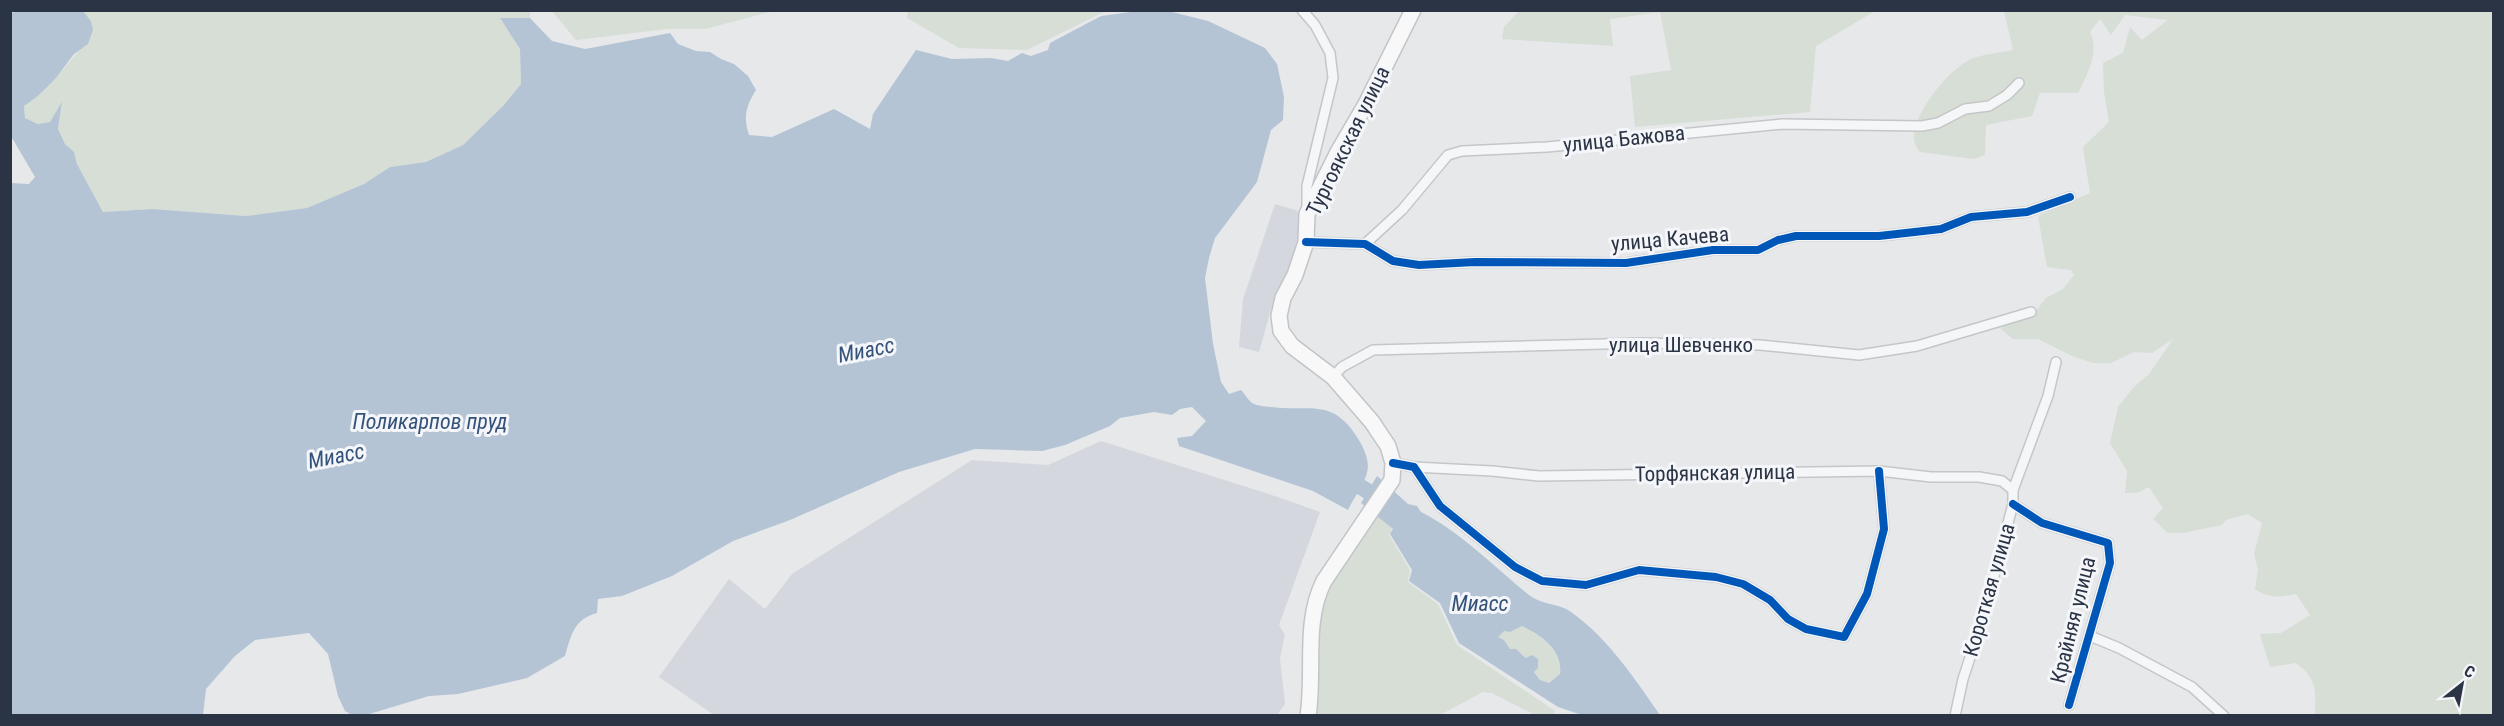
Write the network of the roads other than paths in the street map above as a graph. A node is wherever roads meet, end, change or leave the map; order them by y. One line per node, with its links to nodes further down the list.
1 (1302, 10): 5 (street)
2 (1413, 10): 5 (main road, Тургоякская улица)
3 (2019, 83): 7 (street, улица Бажова)
4 (2070, 197): 7 (street, улица Качева)
5 (1307, 214): 6 (main road, Тургоякская улица)
6 (1306, 242): 7 (street, улица Качева); 10 (main road, Тургоякская улица)
7 (1365, 244)
8 (2031, 312): 10 (street, улица Шевченко)
9 (2056, 362): 14 (street, Короткая улица)
10 (1333, 377): 11 (main road, Тургоякская улица)
11 (1393, 463): 12 (street, Торфянская улица); 18 (main road, Тургоякская улица)
12 (1414, 467): 13 (street, Торфянская улица); 13 (street)
13 (1879, 471): 14 (street, Торфянская улица)
14 (2013, 490): 15 (street, Короткая улица)
15 (2013, 504): 16 (street, Крайняя улица); 19 (street, Короткая улица)
16 (2090, 636): 17 (street, Крайняя улица); 20 (street)
17 (2069, 705)
18 (1308, 716)
19 (1955, 716)
20 (2224, 716)

